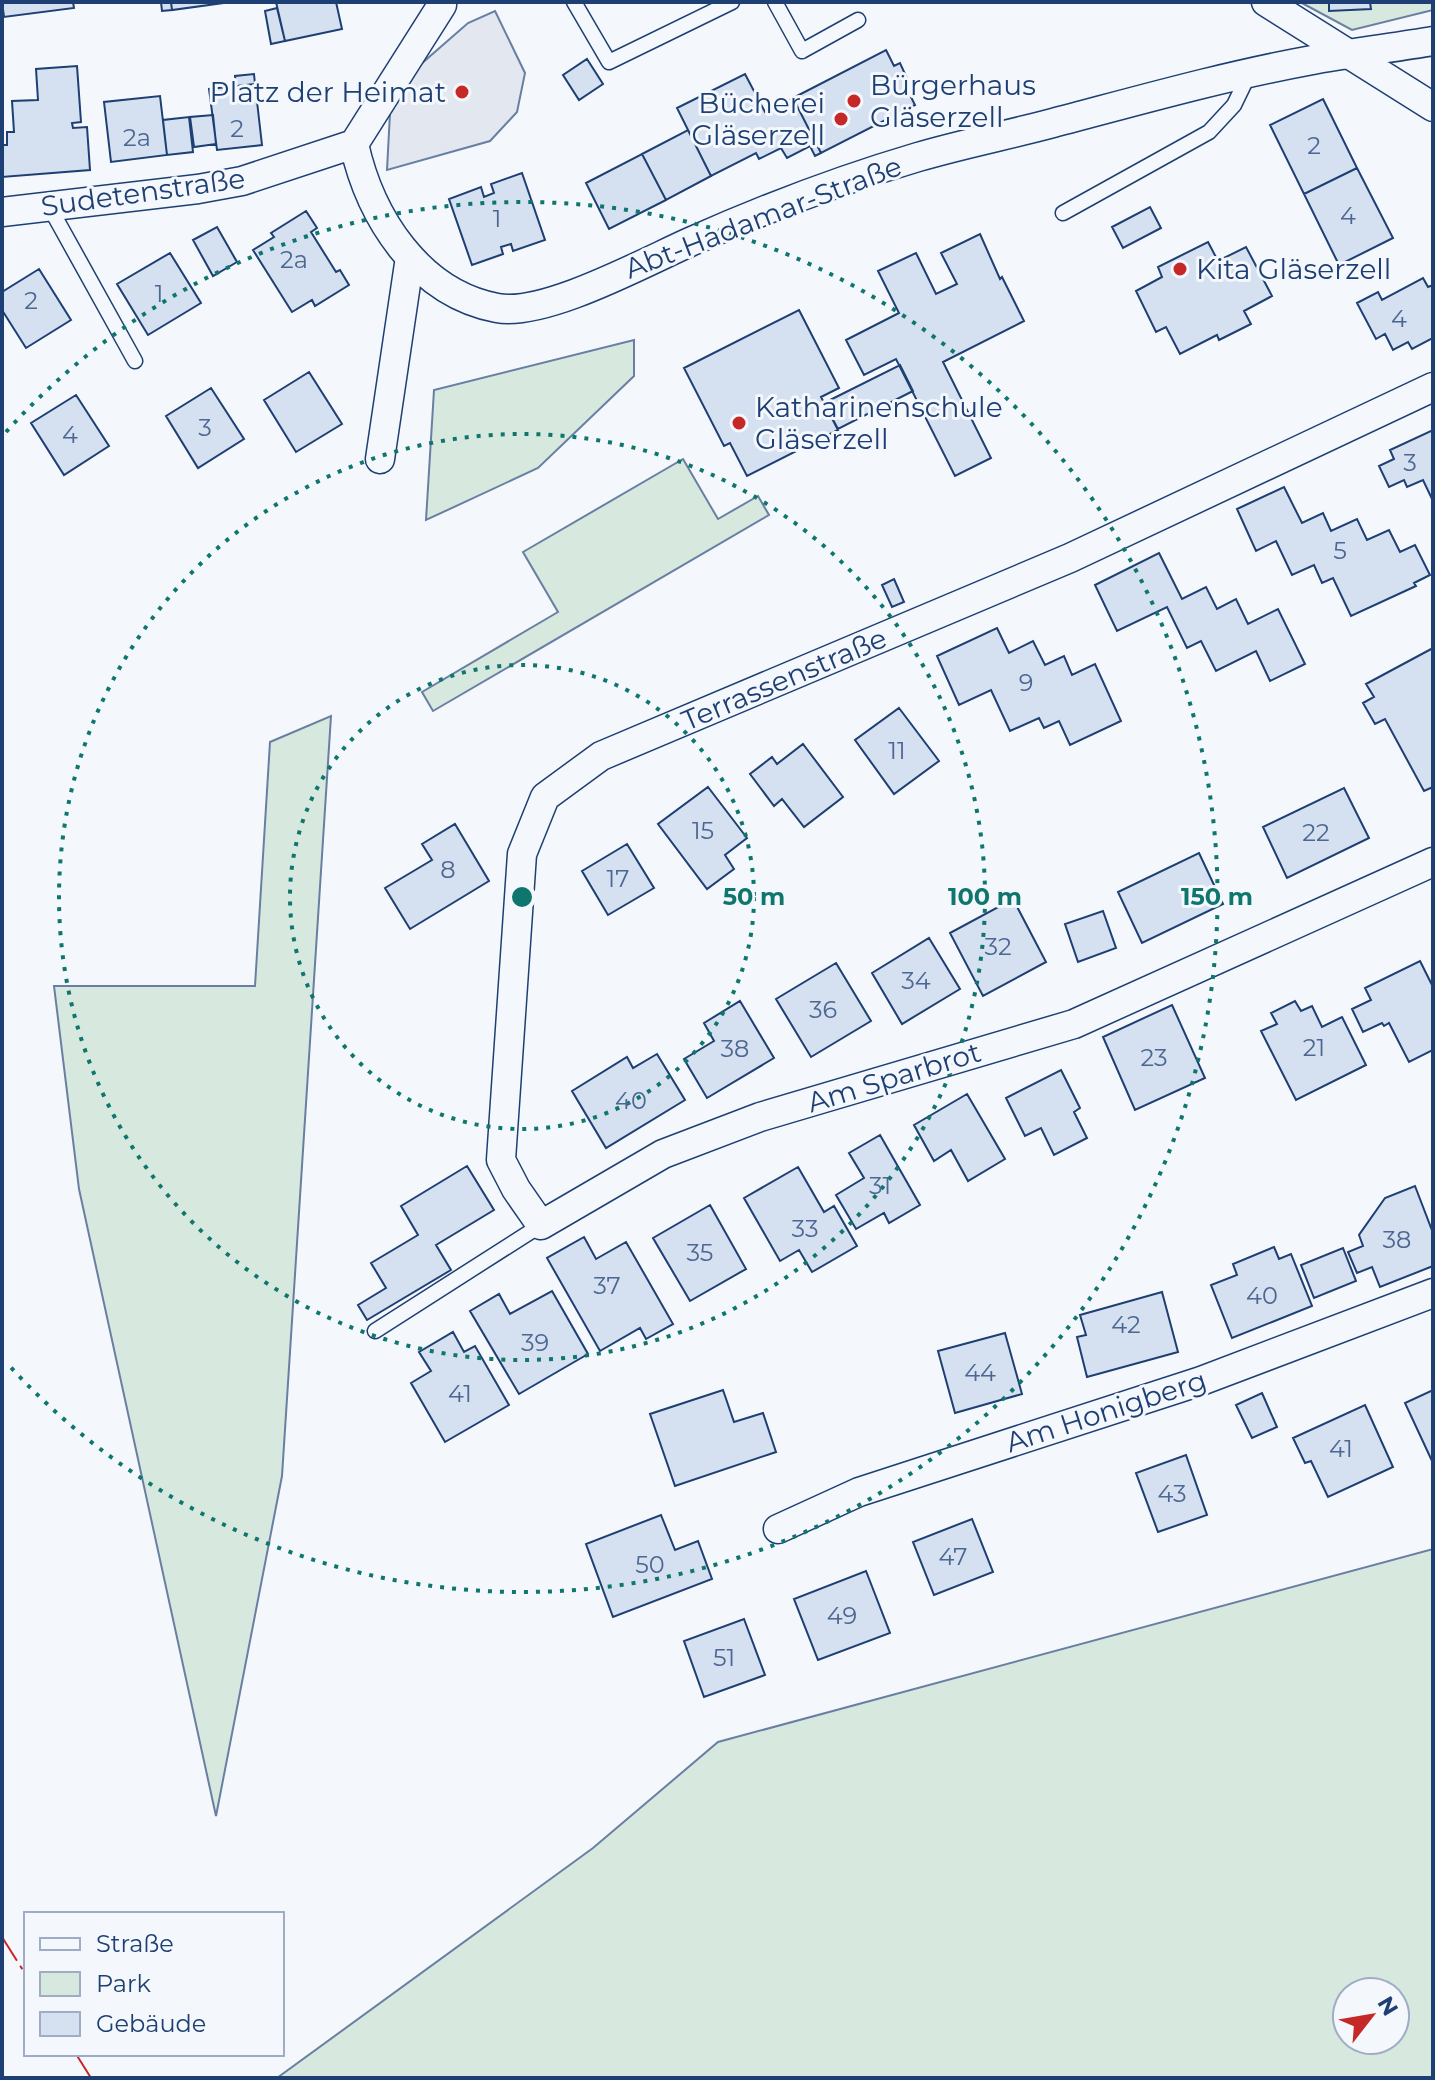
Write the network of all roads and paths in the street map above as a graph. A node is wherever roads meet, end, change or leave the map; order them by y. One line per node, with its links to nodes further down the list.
1 (574, 2): 2 (lane)
2 (732, 2)
3 (775, 2): 6 (lane)
4 (1266, 2): 8 (street)
5 (444, 3): 11 (street)
6 (858, 20)
7 (1433, 41): 8 (street, Abt-Hadamar-Straße)
8 (1349, 53): 9 (street, Abt-Hadamar-Straße); 10 (street)
9 (1249, 74): 14 (lane); 15 (street, Abt-Hadamar-Straße)
10 (1433, 107)
11 (354, 144): 12 (street, Sudetenstraße); 15 (street, Abt-Hadamar-Straße)
12 (49, 206): 13 (street, Sudetenstraße); 16 (lane)
13 (2, 212)
14 (1063, 213)
15 (410, 257): 18 (street)
16 (135, 361)
17 (1433, 387): 20 (street, Terrassenstraße)
18 (380, 459)
19 (1433, 862): 20 (street, Am Sparbrot)
20 (541, 1225): 22 (lane, Am Sparbrot)
21 (1433, 1293): 23 (street, Am Honigberg)
22 (375, 1331)
23 (778, 1529)

